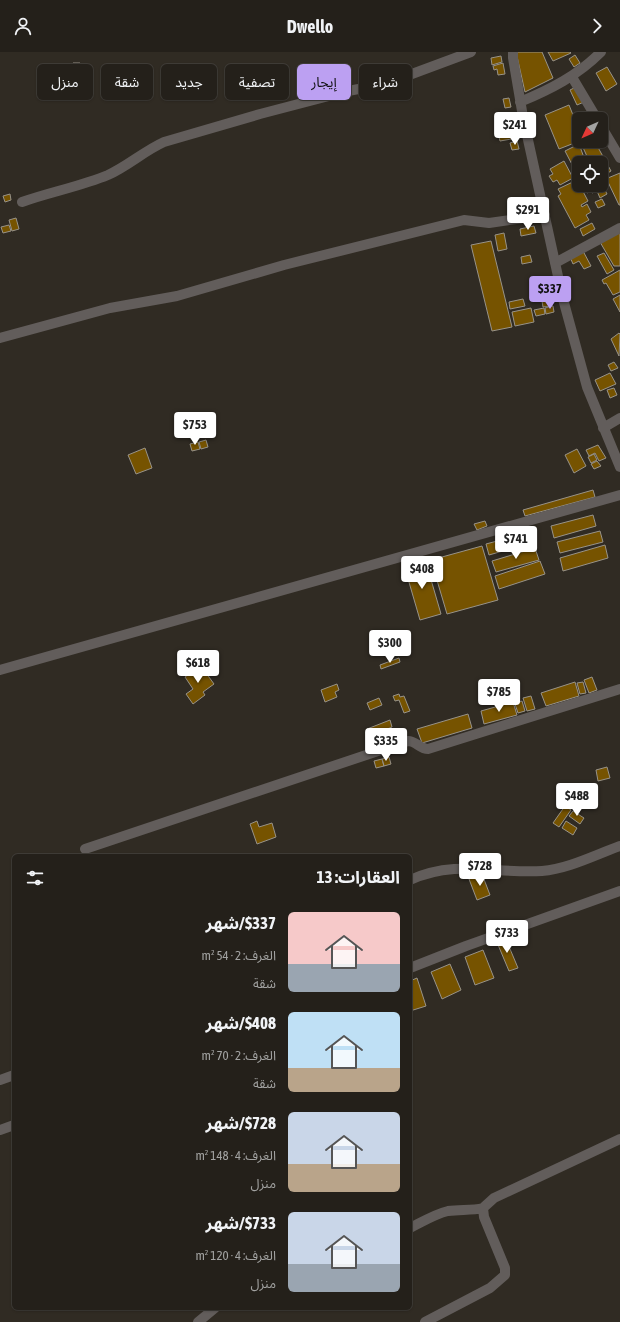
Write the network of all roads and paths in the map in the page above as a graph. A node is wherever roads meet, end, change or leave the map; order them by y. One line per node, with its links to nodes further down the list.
1 (472, 52): 9 (street)
2 (513, 52): 5 (street)
3 (601, 52): 4 (street)
4 (572, 77): 5 (street); 6 (street)
5 (520, 102): 10 (street)
6 (593, 112)
7 (608, 138): 8 (street)
8 (620, 158)
9 (22, 202)
10 (545, 214): 12 (street); 13 (street)
11 (620, 228): 12 (street)
12 (555, 263): 15 (street)
13 (0, 338)
14 (620, 418): 15 (street)
15 (602, 428): 16 (street)
16 (620, 467)
17 (620, 495): 18 (street)
18 (0, 670)
19 (620, 689): 21 (street)
20 (620, 846): 22 (street)
21 (85, 849)
22 (412, 879)
23 (620, 891): 24 (street)
24 (412, 967)
25 (12, 1076): 26 (street)
26 (0, 1080)
27 (12, 1126): 28 (street)
28 (0, 1130)
29 (620, 1139): 30 (street)
30 (483, 1208): 31 (street); 34 (street)
31 (412, 1227)
32 (213, 1310): 33 (street)
33 (198, 1322)
34 (426, 1322)

